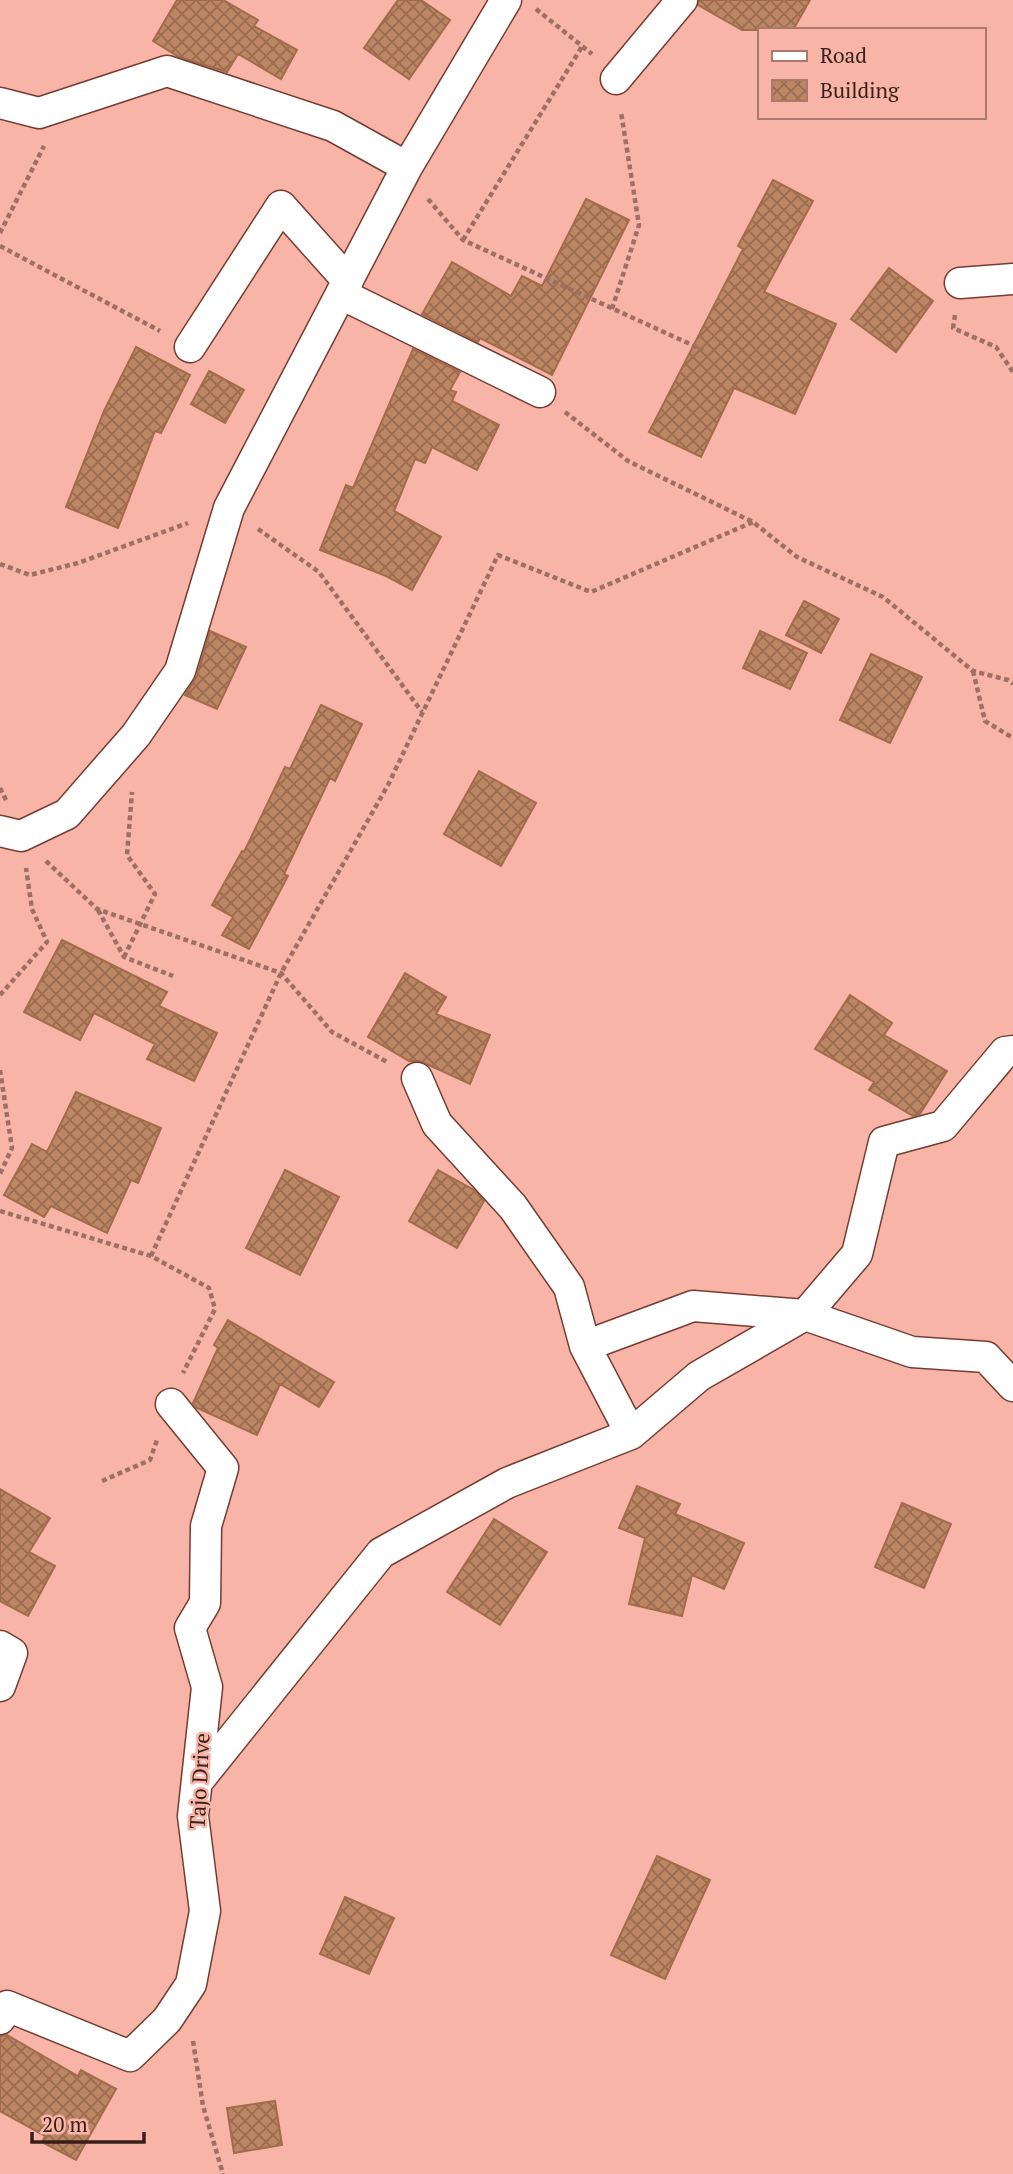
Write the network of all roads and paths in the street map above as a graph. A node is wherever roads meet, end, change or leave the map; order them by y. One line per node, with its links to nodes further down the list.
1 (682, 0): 4 (street)
2 (520, 4): 3 (path); 7 (street)
3 (583, 45): 4 (path); 9 (path)
4 (616, 79): 14 (path)
5 (0, 103): 6 (street)
6 (39, 113): 7 (street); 8 (path)
7 (407, 167): 9 (path); 13 (street)
8 (0, 233)
9 (463, 240): 14 (path)
10 (0, 246): 15 (path)
11 (1013, 279): 12 (street)
12 (960, 283): 17 (path)
13 (345, 288): 15 (street); 18 (street); 25 (street)
14 (612, 309): 16 (path)
15 (190, 347)
16 (703, 350)
17 (1013, 372)
18 (540, 392): 19 (path)
19 (753, 523): 20 (path); 29 (path)
20 (973, 671): 21 (path); 22 (path)
21 (1013, 684)
22 (1013, 738)
23 (0, 788): 25 (path)
24 (132, 788): 27 (path)
25 (10, 833): 26 (path); 31 (path)
26 (97, 909): 27 (path); 28 (path)
27 (142, 923): 28 (path); 29 (path)
28 (124, 957): 30 (path)
29 (281, 972): 34 (path); 37 (path)
30 (173, 976)
31 (0, 995)
32 (1013, 1051): 38 (street)
33 (0, 1070): 35 (path)
34 (417, 1078): 39 (street)
35 (0, 1174)
36 (0, 1211): 37 (path)
37 (151, 1256): 41 (path)
38 (805, 1315): 39 (street); 40 (street); 42 (street)
39 (585, 1346): 42 (street)
40 (1013, 1386)
41 (171, 1404): 43 (path); 46 (street, Tajo Drive)
42 (631, 1434): 46 (street)
43 (103, 1481)
44 (6, 1649): 45 (street)
45 (0, 1686)
46 (198, 1781): 47 (street, Tajo Drive)
47 (191, 1984): 48 (street, Tajo Drive); 49 (path)
48 (0, 2019)
49 (223, 2174)

